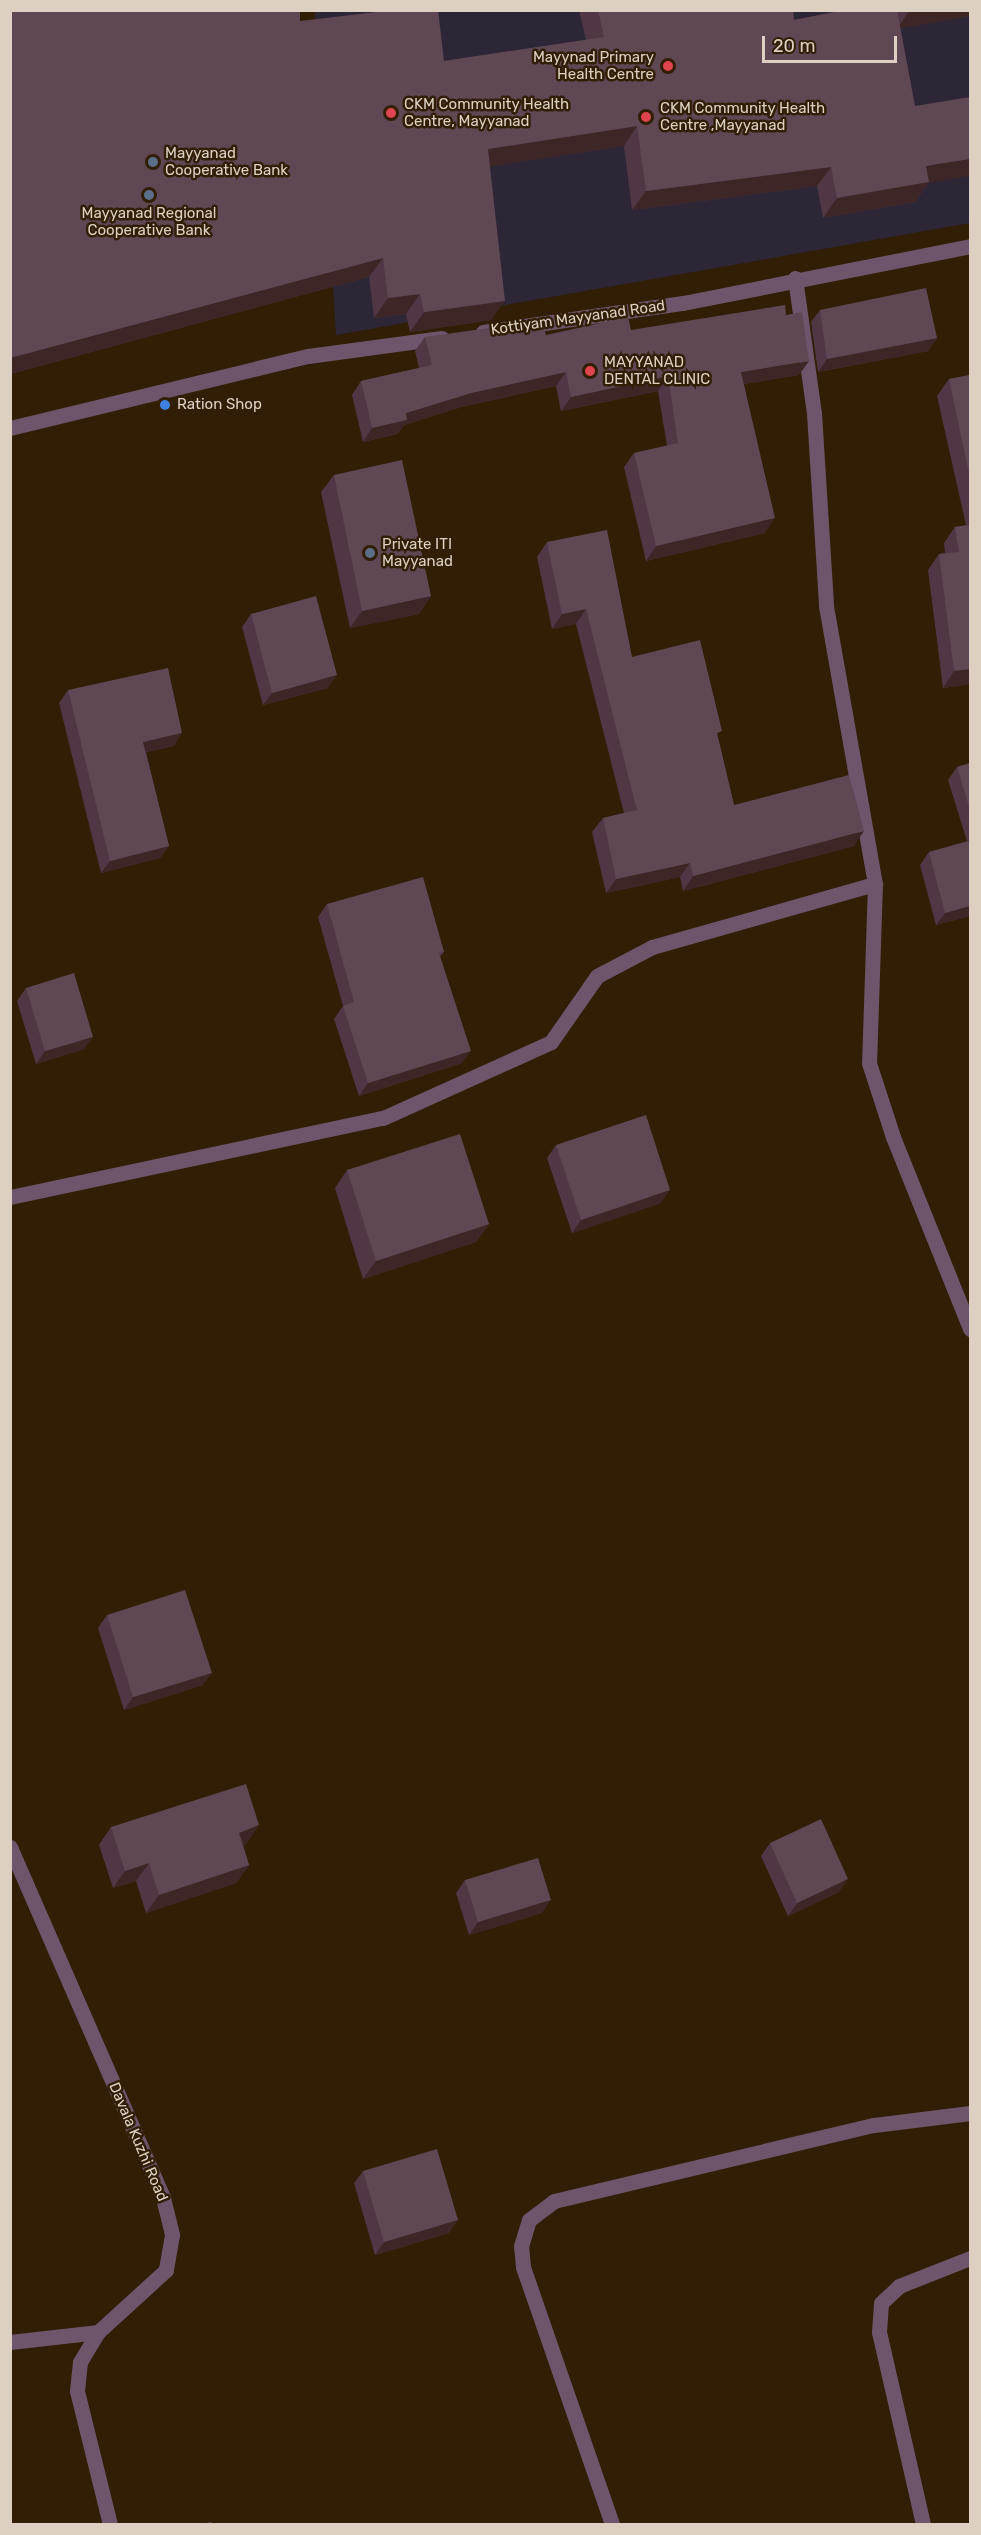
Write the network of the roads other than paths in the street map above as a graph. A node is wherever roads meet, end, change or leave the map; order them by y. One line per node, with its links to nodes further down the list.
1 (970, 246): 2 (street, Kottiyam Mayyanad Road)
2 (795, 278): 3 (street, Kottiyam Mayyanad Road); 4 (street)
3 (10, 428)
4 (875, 884): 5 (street); 6 (street)
5 (10, 1197)
6 (970, 1329)
7 (10, 1847): 10 (street, Davala Kuzhi Road)
8 (970, 2113): 13 (street)
9 (970, 2258): 14 (street)
10 (98, 2332): 11 (street); 12 (street, Davala Kuzhi Road)
11 (10, 2342)
12 (110, 2524)
13 (612, 2524)
14 (923, 2524)

